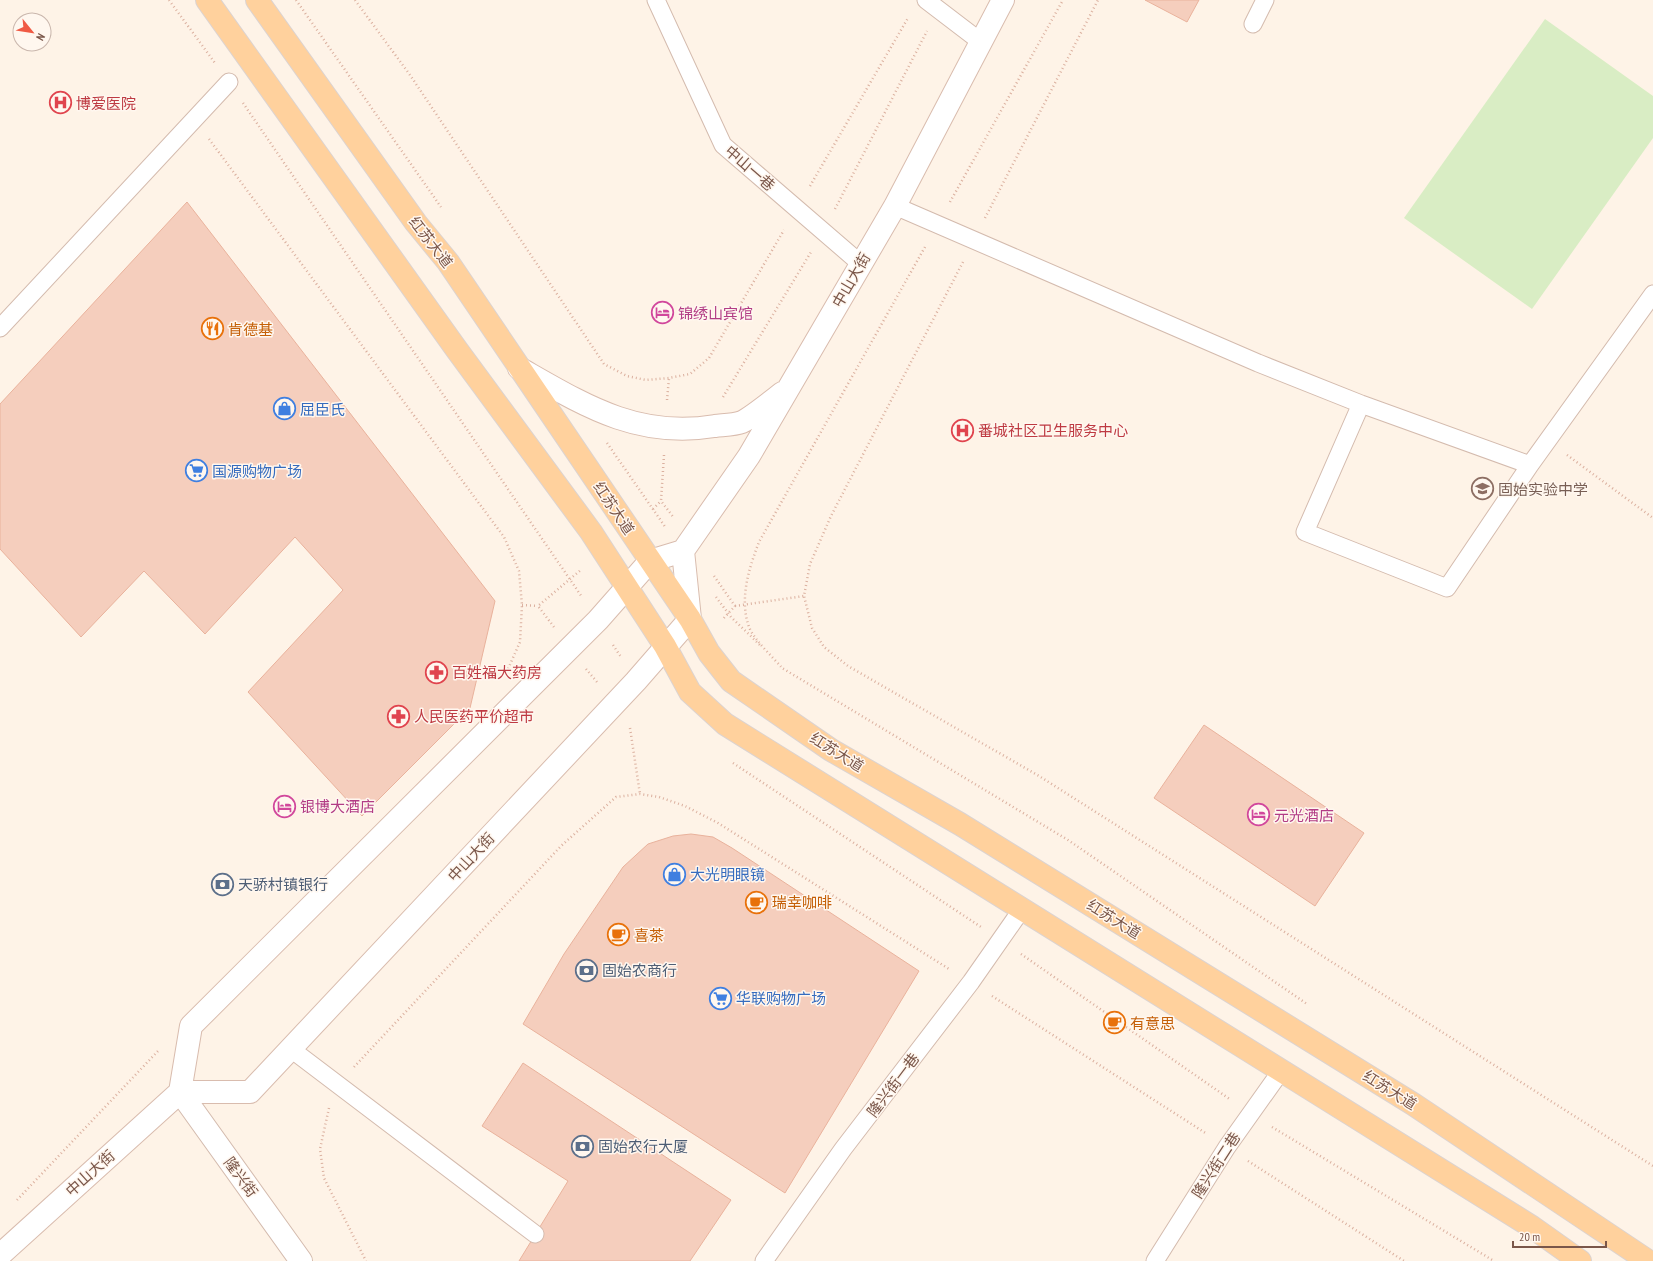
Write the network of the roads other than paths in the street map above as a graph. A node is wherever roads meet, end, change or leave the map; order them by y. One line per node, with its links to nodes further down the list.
1 (207, 0): 20 (main road)
2 (257, 0): 14 (main road, 红苏大道)
3 (656, 0): 11 (lane, 中山一巷)
4 (926, 0): 8 (lane)
5 (1003, 0): 8 (main road, 中山大街)
6 (1265, 0): 7 (lane)
7 (1253, 24)
8 (981, 42): 10 (main road, 中山大街)
9 (229, 82): 13 (lane)
10 (894, 206): 11 (main road, 中山大街); 16 (lane)
11 (861, 264): 15 (main road, 中山大街)
12 (1652, 296): 17 (lane)
13 (0, 328)
14 (519, 368): 15 (main road); 19 (main road, 红苏大道)
15 (788, 389): 18 (main road, 中山大街)
16 (1361, 404): 17 (lane); 17 (lane)
17 (1530, 465)
18 (683, 551): 19 (main road); 21 (main road)
19 (650, 561): 20 (main road); 21 (main road, 红苏大道)
20 (626, 587): 22 (main road); 26 (main road)
21 (690, 619): 22 (main road, 中山大街); 33 (main road, 红苏大道)
22 (665, 646): 23 (main road); 24 (main road, 中山大街)
23 (1022, 909): 25 (main road); 30 (lane, 隆兴街一巷)
24 (291, 1049): 26 (main road, 中山大街); 27 (lane)
25 (1281, 1071): 31 (lane, 隆兴街二巷); 32 (main road)
26 (180, 1092): 28 (main road, 中山大街); 29 (main road, 隆兴街)
27 (535, 1234)
28 (0, 1255)
29 (301, 1261)
30 (764, 1261)
31 (1155, 1261)
32 (1580, 1261)
33 (1648, 1261)

